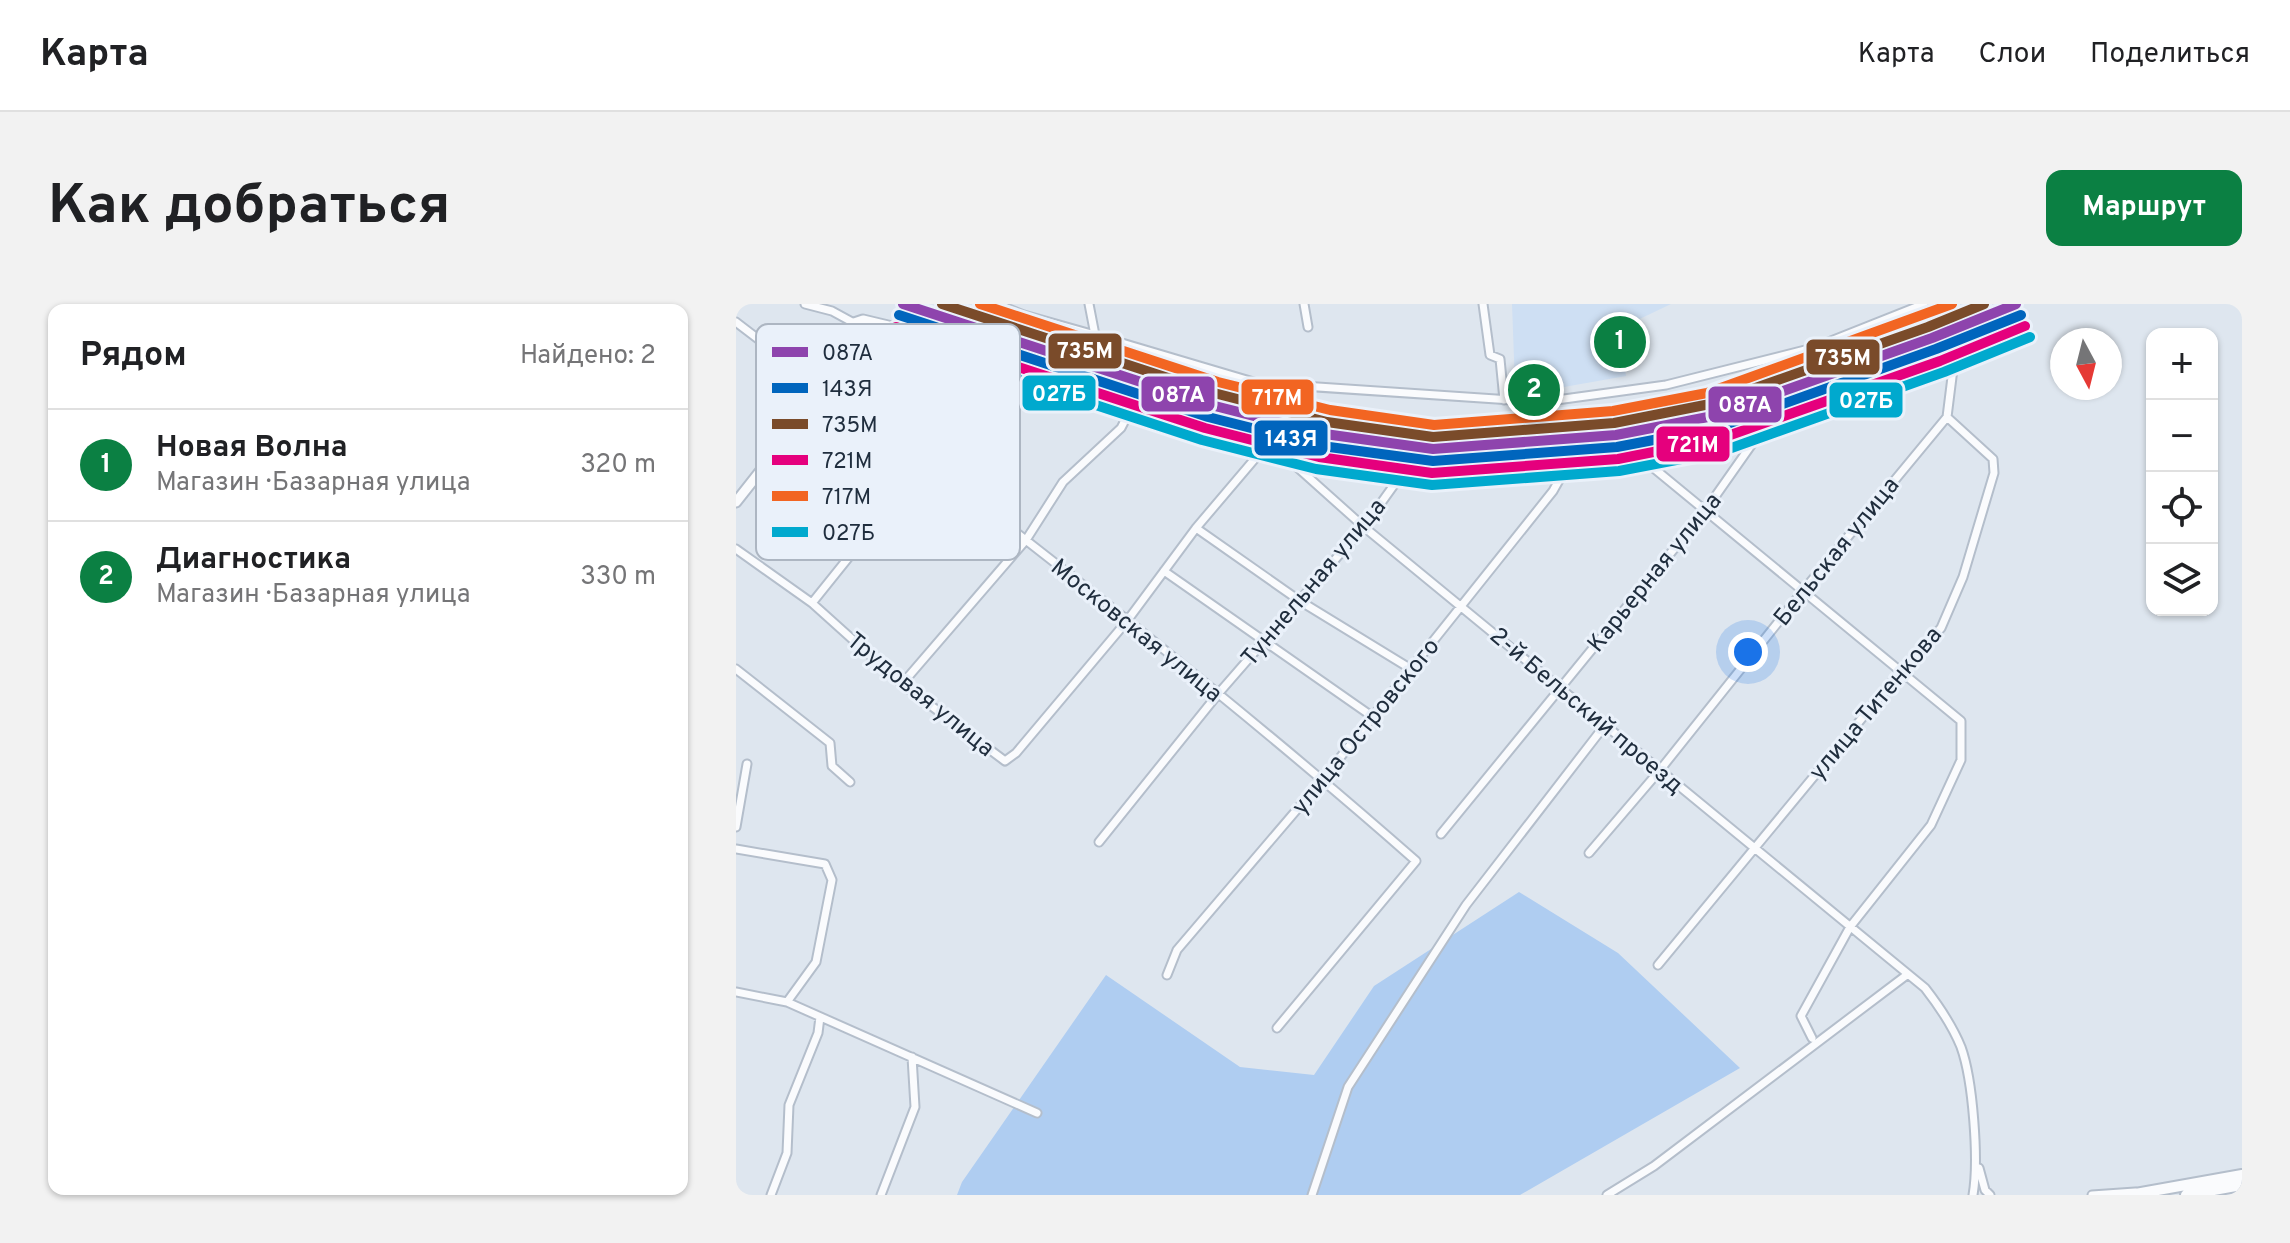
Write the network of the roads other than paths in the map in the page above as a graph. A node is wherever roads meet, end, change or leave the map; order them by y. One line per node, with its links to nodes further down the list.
1 (805, 304): 10 (street)
2 (946, 304): 12 (main road)
3 (996, 304): 14 (street)
4 (1089, 304): 14 (street)
5 (1304, 304): 13 (street)
6 (1483, 304): 20 (street)
7 (1924, 304): 20 (street)
8 (736, 322): 15 (street, Московская улица)
9 (872, 322): 10 (main road); 11 (main road)
10 (854, 323)
11 (882, 324)
12 (928, 324)
13 (1308, 327)
14 (1095, 335): 20 (street)
15 (756, 338)
16 (1954, 345): 17 (street)
17 (1954, 361): 21 (street); 26 (street, Карьерная улица)
18 (1020, 365): 19 (street)
19 (1136, 399): 22 (street); 30 (street)
20 (1504, 400)
21 (1947, 417): 36 (street, Бельская улица); 44 (street, улица Титенкова)
22 (1269, 442): 27 (street, 2-й Бельский проезд); 28 (street, Трудовая улица)
23 (1562, 475): 26 (street, Туннельная улица); 27 (street, Туннельная улица); 39 (street, улица Островского)
24 (756, 477): 25 (main road)
25 (736, 502)
26 (1705, 511): 36 (street); 46 (street, Карьерная улица)
27 (1364, 527): 37 (street, Туннельная улица); 39 (street, 2-й Бельский проезд)
28 (1196, 528): 35 (street, Трудовая улица); 37 (street)
29 (1020, 536): 30 (street, Московская улица)
30 (1026, 540): 31 (street); 40 (street, Московская улица)
31 (1020, 547)
32 (736, 549): 38 (street, Трудовая улица)
33 (847, 560): 38 (street)
34 (1009, 560): 45 (street)
35 (1164, 571): 40 (street, Трудовая улица); 41 (street)
36 (1803, 591): 44 (street); 51 (street, Бельская улица)
37 (1300, 601): 41 (street, Туннельная улица); 43 (street)
38 (812, 603): 45 (street, Трудовая улица)
39 (1462, 606): 43 (street, улица Островского); 46 (street, 2-й Бельский проезд)
40 (1127, 621): 45 (street, Трудовая улица); 47 (street, Московская улица)
41 (1264, 641): 47 (street, Туннельная улица); 48 (street)
42 (736, 669): 53 (street)
43 (1411, 669): 48 (street, улица Островского)
44 (1901, 671): 57 (street, улица Титенкова); 60 (street)
45 (902, 684)
46 (1561, 688): 49 (street, 2-й Бельский проезд); 55 (street, Карьерная улица)
47 (1218, 694): 52 (street, Московская улица); 56 (street, Туннельная улица)
48 (1373, 717): 52 (street, улица Островского)
49 (1605, 725): 51 (street, 2-й Бельский проезд); 77 (street)
50 (747, 764): 54 (street)
51 (1660, 770): 57 (street, 2-й Бельский проезд); 59 (street, Бельская улица)
52 (1323, 779): 63 (street, улица Островского); 67 (street, Московская улица)
53 (850, 782)
54 (736, 827)
55 (1441, 834)
56 (1099, 842)
57 (1754, 848): 60 (street, 2-й Бельский проезд); 61 (street, улица Титенкова)
58 (736, 849): 65 (street)
59 (1589, 853)
60 (1850, 927): 62 (street, 2-й Бельский проезд); 68 (street)
61 (1658, 965)
62 (1908, 974): 71 (street, 2-й Бельский проезд); 78 (street)
63 (1167, 975)
64 (736, 992): 65 (street)
65 (787, 1002): 66 (street)
66 (820, 1017): 69 (street); 75 (street)
67 (1277, 1028)
68 (1812, 1038)
69 (912, 1057): 70 (street); 76 (street)
70 (1037, 1113)
71 (1975, 1150): 79 (street); 80 (street)
72 (2242, 1175): 74 (highway)
73 (2242, 1185): 83 (highway)
74 (2162, 1190): 81 (street); 82 (highway)
75 (771, 1195)
76 (881, 1195)
77 (1312, 1195)
78 (1607, 1195)
79 (1973, 1195)
80 (1990, 1195)
81 (2092, 1195)
82 (2130, 1195)
83 (2186, 1195)

